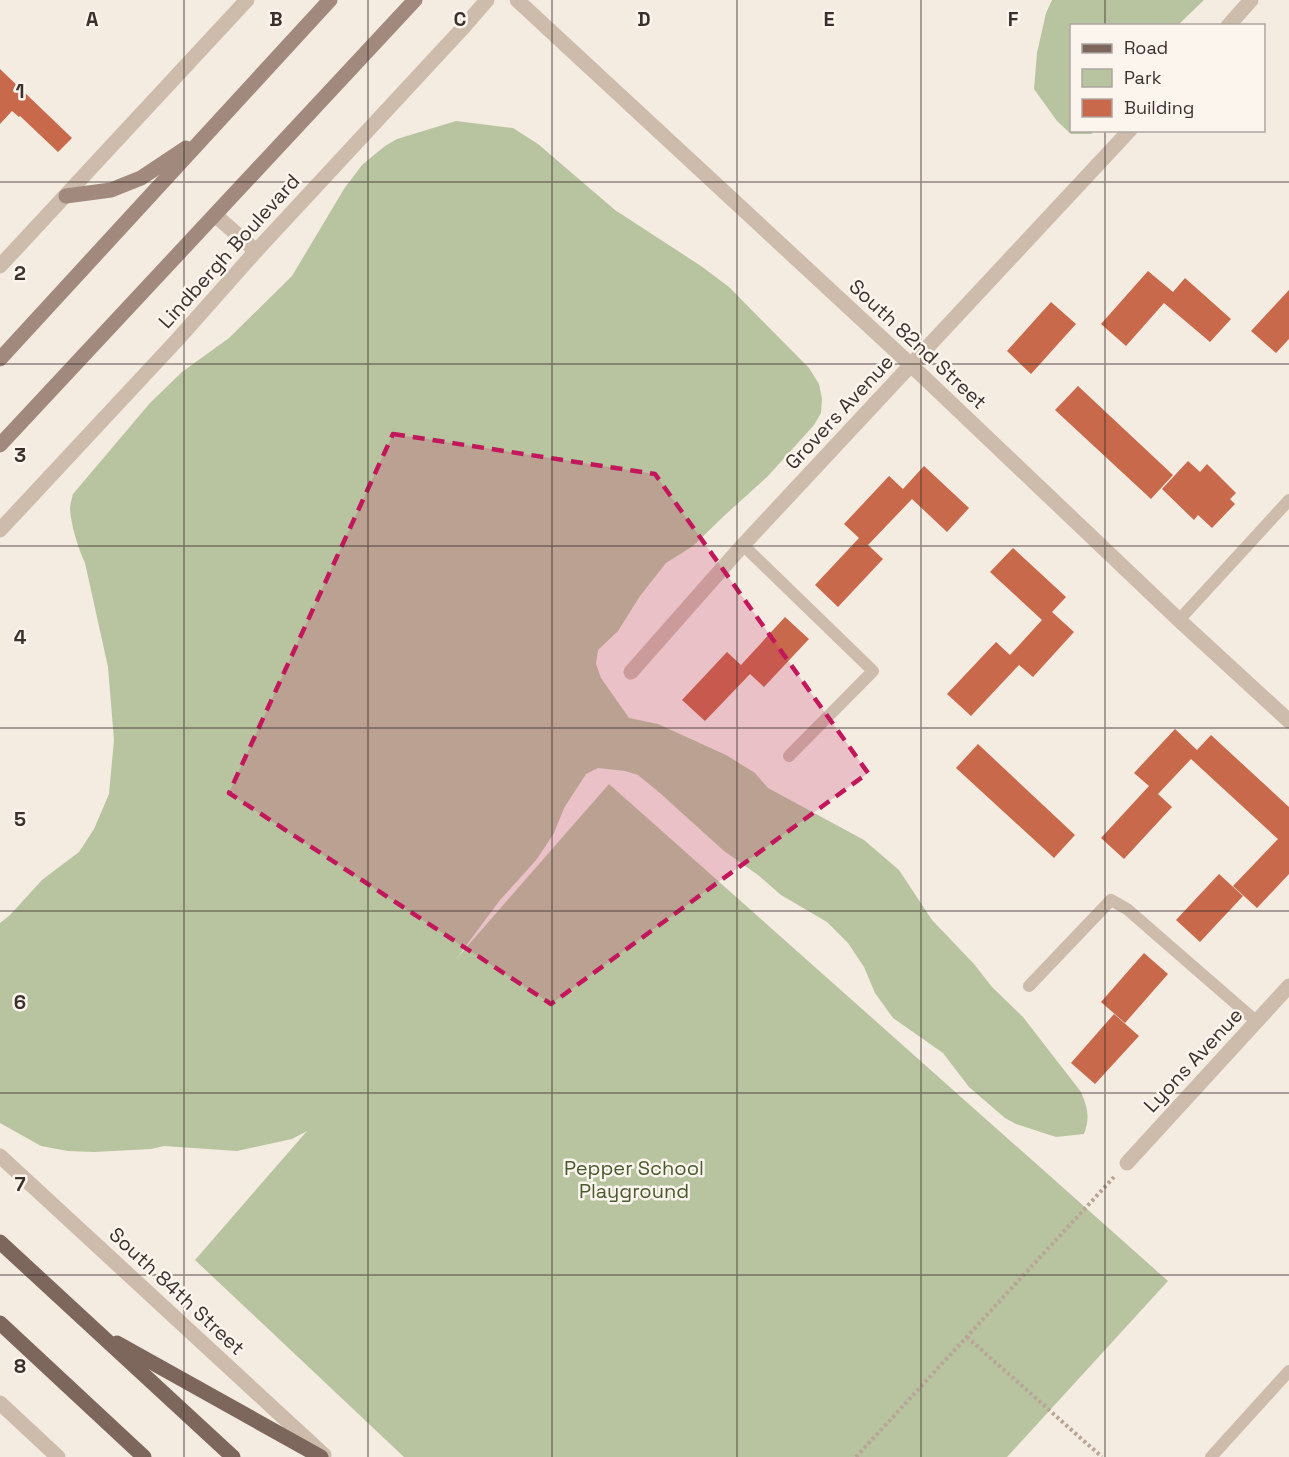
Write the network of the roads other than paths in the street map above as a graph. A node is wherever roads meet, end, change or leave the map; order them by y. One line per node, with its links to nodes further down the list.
1 (247, 0): 10 (street)
2 (330, 0): 8 (main road)
3 (415, 0): 11 (main road, Lindbergh Boulevard)
4 (487, 0): 12 (street, Lindbergh Boulevard)
5 (517, 0): 15 (street, South 82nd Street)
6 (1251, 0): 7 (street)
7 (1230, 24)
8 (208, 132): 10 (main road); 14 (main road)
9 (1128, 132): 15 (street, Grovers Avenue)
10 (66, 196): 13 (street)
11 (215, 215): 12 (street); 16 (main road, Lindbergh Boulevard)
12 (256, 251): 18 (street, Lindbergh Boulevard)
13 (0, 266)
14 (0, 359)
15 (911, 365): 19 (street, Grovers Avenue); 20 (street, South 82nd Street)
16 (0, 446)
17 (1289, 500): 20 (lane)
18 (0, 530)
19 (743, 545): 21 (street, Grovers Avenue); 23 (lane)
20 (1179, 620): 22 (street, South 82nd Street)
21 (631, 672)
22 (1289, 720)
23 (789, 756)
24 (1029, 986): 26 (lane)
25 (1289, 988): 26 (street, Lyons Avenue)
26 (1257, 1022): 28 (street, Lyons Avenue)
27 (0, 1156): 38 (street, South 84th Street)
28 (1127, 1163)
29 (0, 1242): 31 (main road)
30 (0, 1323): 35 (main road)
31 (95, 1330): 36 (main road); 37 (main road)
32 (1289, 1371): 39 (lane)
33 (0, 1403): 34 (street)
34 (58, 1457)
35 (144, 1457)
36 (233, 1457)
37 (321, 1457)
38 (326, 1457)
39 (1211, 1457)

